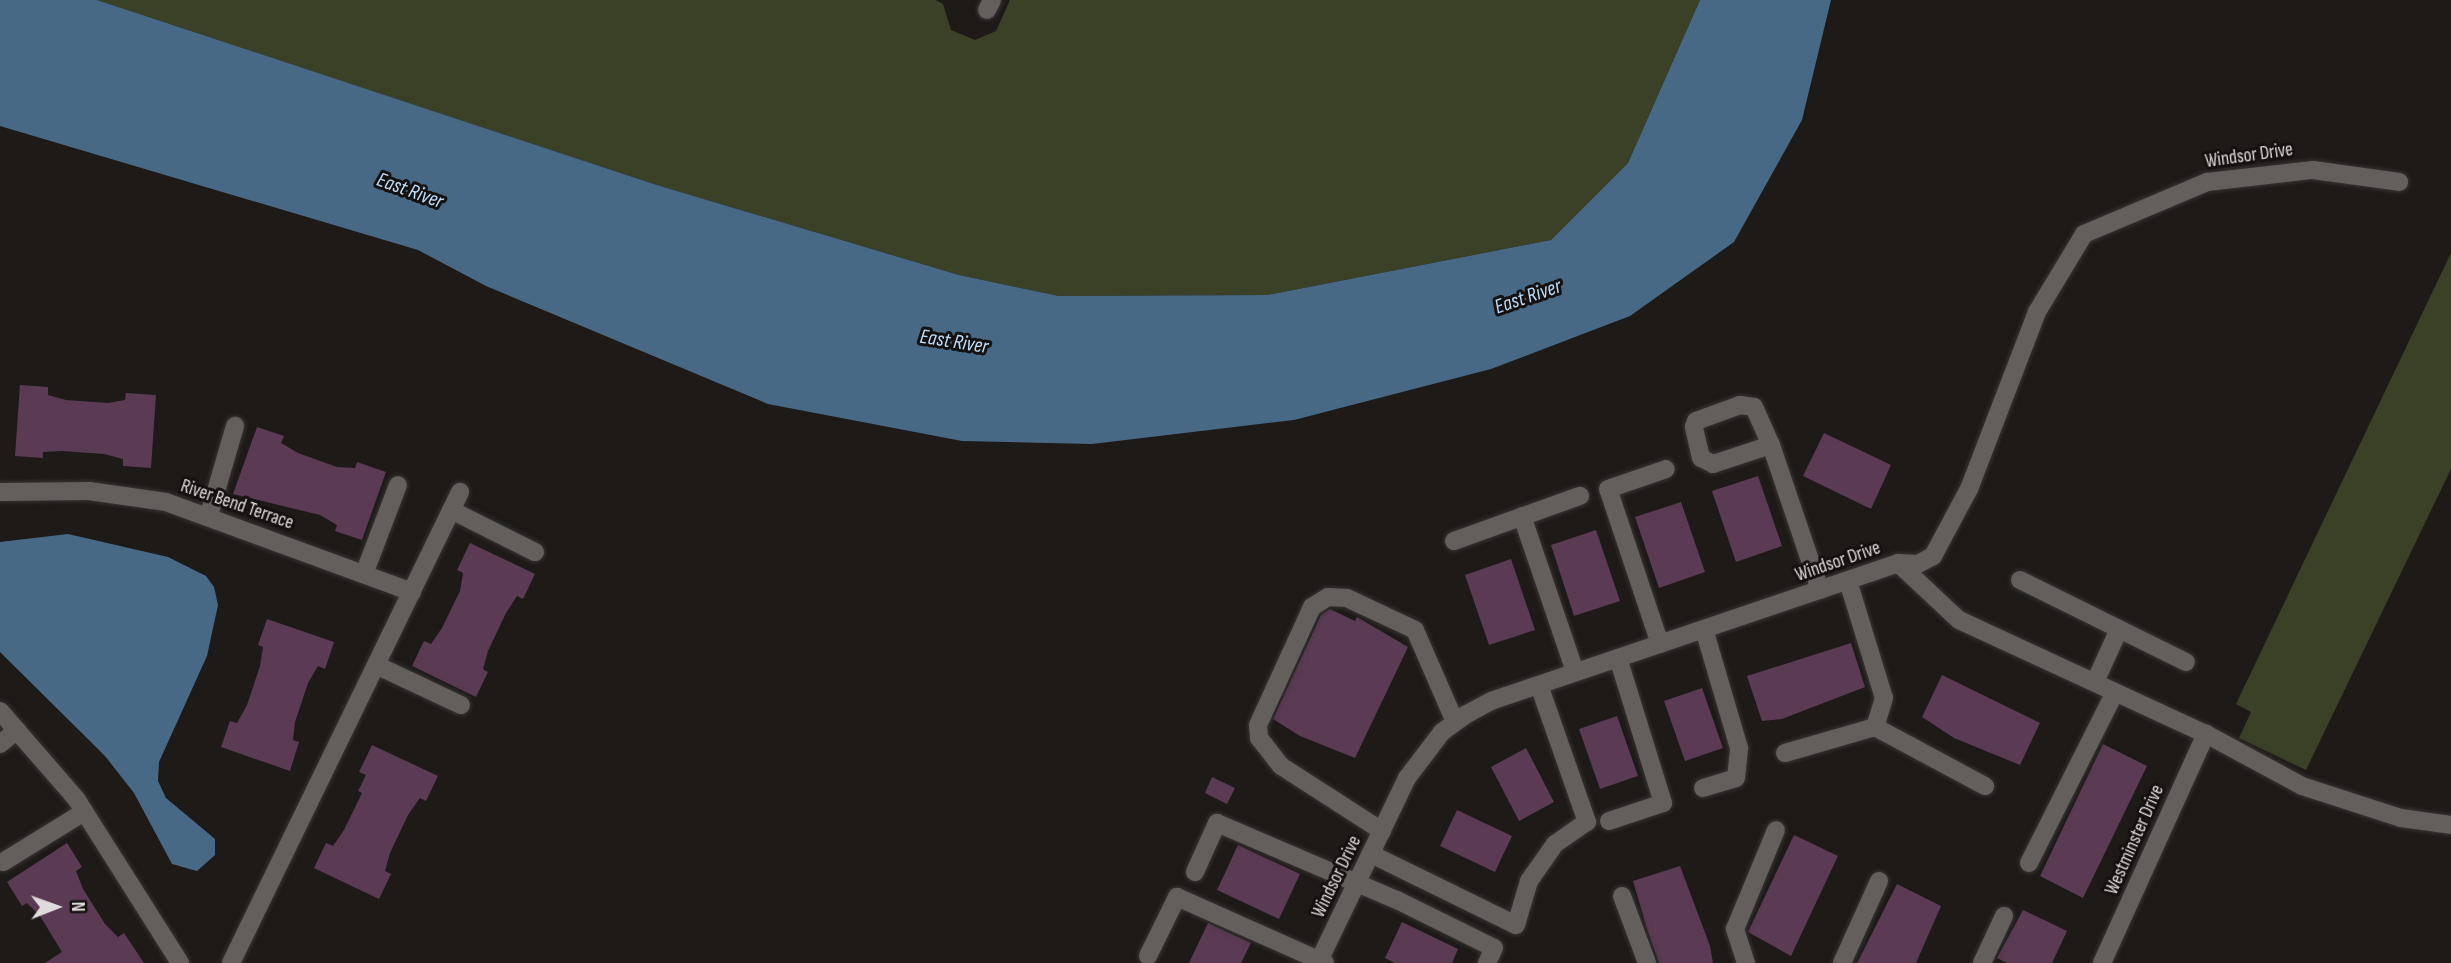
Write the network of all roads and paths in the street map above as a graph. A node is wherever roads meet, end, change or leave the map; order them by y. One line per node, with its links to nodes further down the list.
1 (2399, 181): 14 (street, Windsor Drive)
2 (235, 426): 10 (street)
3 (1771, 445): 18 (street)
4 (1666, 470): 22 (street)
5 (398, 485): 15 (street)
6 (0, 492): 10 (street, River Bend Terrace)
7 (460, 492): 9 (street)
8 (1580, 496): 11 (street)
9 (451, 510): 13 (street); 19 (street)
10 (209, 515): 15 (street, River Bend Terrace)
11 (1522, 516): 12 (street); 26 (street)
12 (1454, 541)
13 (535, 552)
14 (1898, 563): 17 (street, Windsor Drive); 27 (street)
15 (365, 574): 19 (street, River Bend Terrace)
16 (2021, 580): 21 (street)
17 (1848, 581): 18 (street, Windsor Drive); 33 (street)
18 (1820, 590): 20 (street, Windsor Drive)
19 (412, 592): 25 (street)
20 (1704, 629): 22 (street, Windsor Drive); 39 (street)
21 (2119, 629): 24 (street); 27 (street)
22 (1660, 644): 23 (street, Windsor Drive)
23 (1618, 658): 26 (street, Windsor Drive); 41 (street)
24 (2186, 662)
25 (376, 665): 30 (street); 56 (street)
26 (1575, 673): 28 (street, Windsor Drive)
27 (2095, 682): 29 (street)
28 (1539, 685): 32 (street, Windsor Drive); 45 (street)
29 (2115, 692): 35 (street); 47 (street)
30 (461, 705)
31 (0, 711): 34 (street)
32 (1455, 722): 44 (street, Windsor Drive); 44 (street)
33 (1875, 727): 37 (street); 38 (street)
34 (17, 730): 36 (street); 40 (street)
35 (2206, 734): 42 (street); 62 (street, Westminster Drive)
36 (0, 744)
37 (1785, 753)
38 (1985, 786)
39 (1703, 788)
40 (84, 812): 46 (street); 55 (street)
41 (1609, 821)
42 (2451, 825)
43 (1776, 830): 59 (street)
44 (1382, 831): 45 (street, Windsor Drive)
45 (1371, 854): 50 (street, Windsor Drive)
46 (4, 862)
47 (2029, 863)
48 (1195, 872): 50 (street)
49 (1879, 881): 60 (street)
50 (1356, 884): 54 (street, Windsor Drive); 57 (street)
51 (1622, 896): 58 (street)
52 (2004, 916): 61 (street)
53 (1148, 956): 54 (street)
54 (1321, 962)
55 (180, 963)
56 (231, 963)
57 (1487, 963)
58 (1647, 963)
59 (1746, 963)
60 (1842, 963)
61 (1982, 963)
62 (2102, 963)

